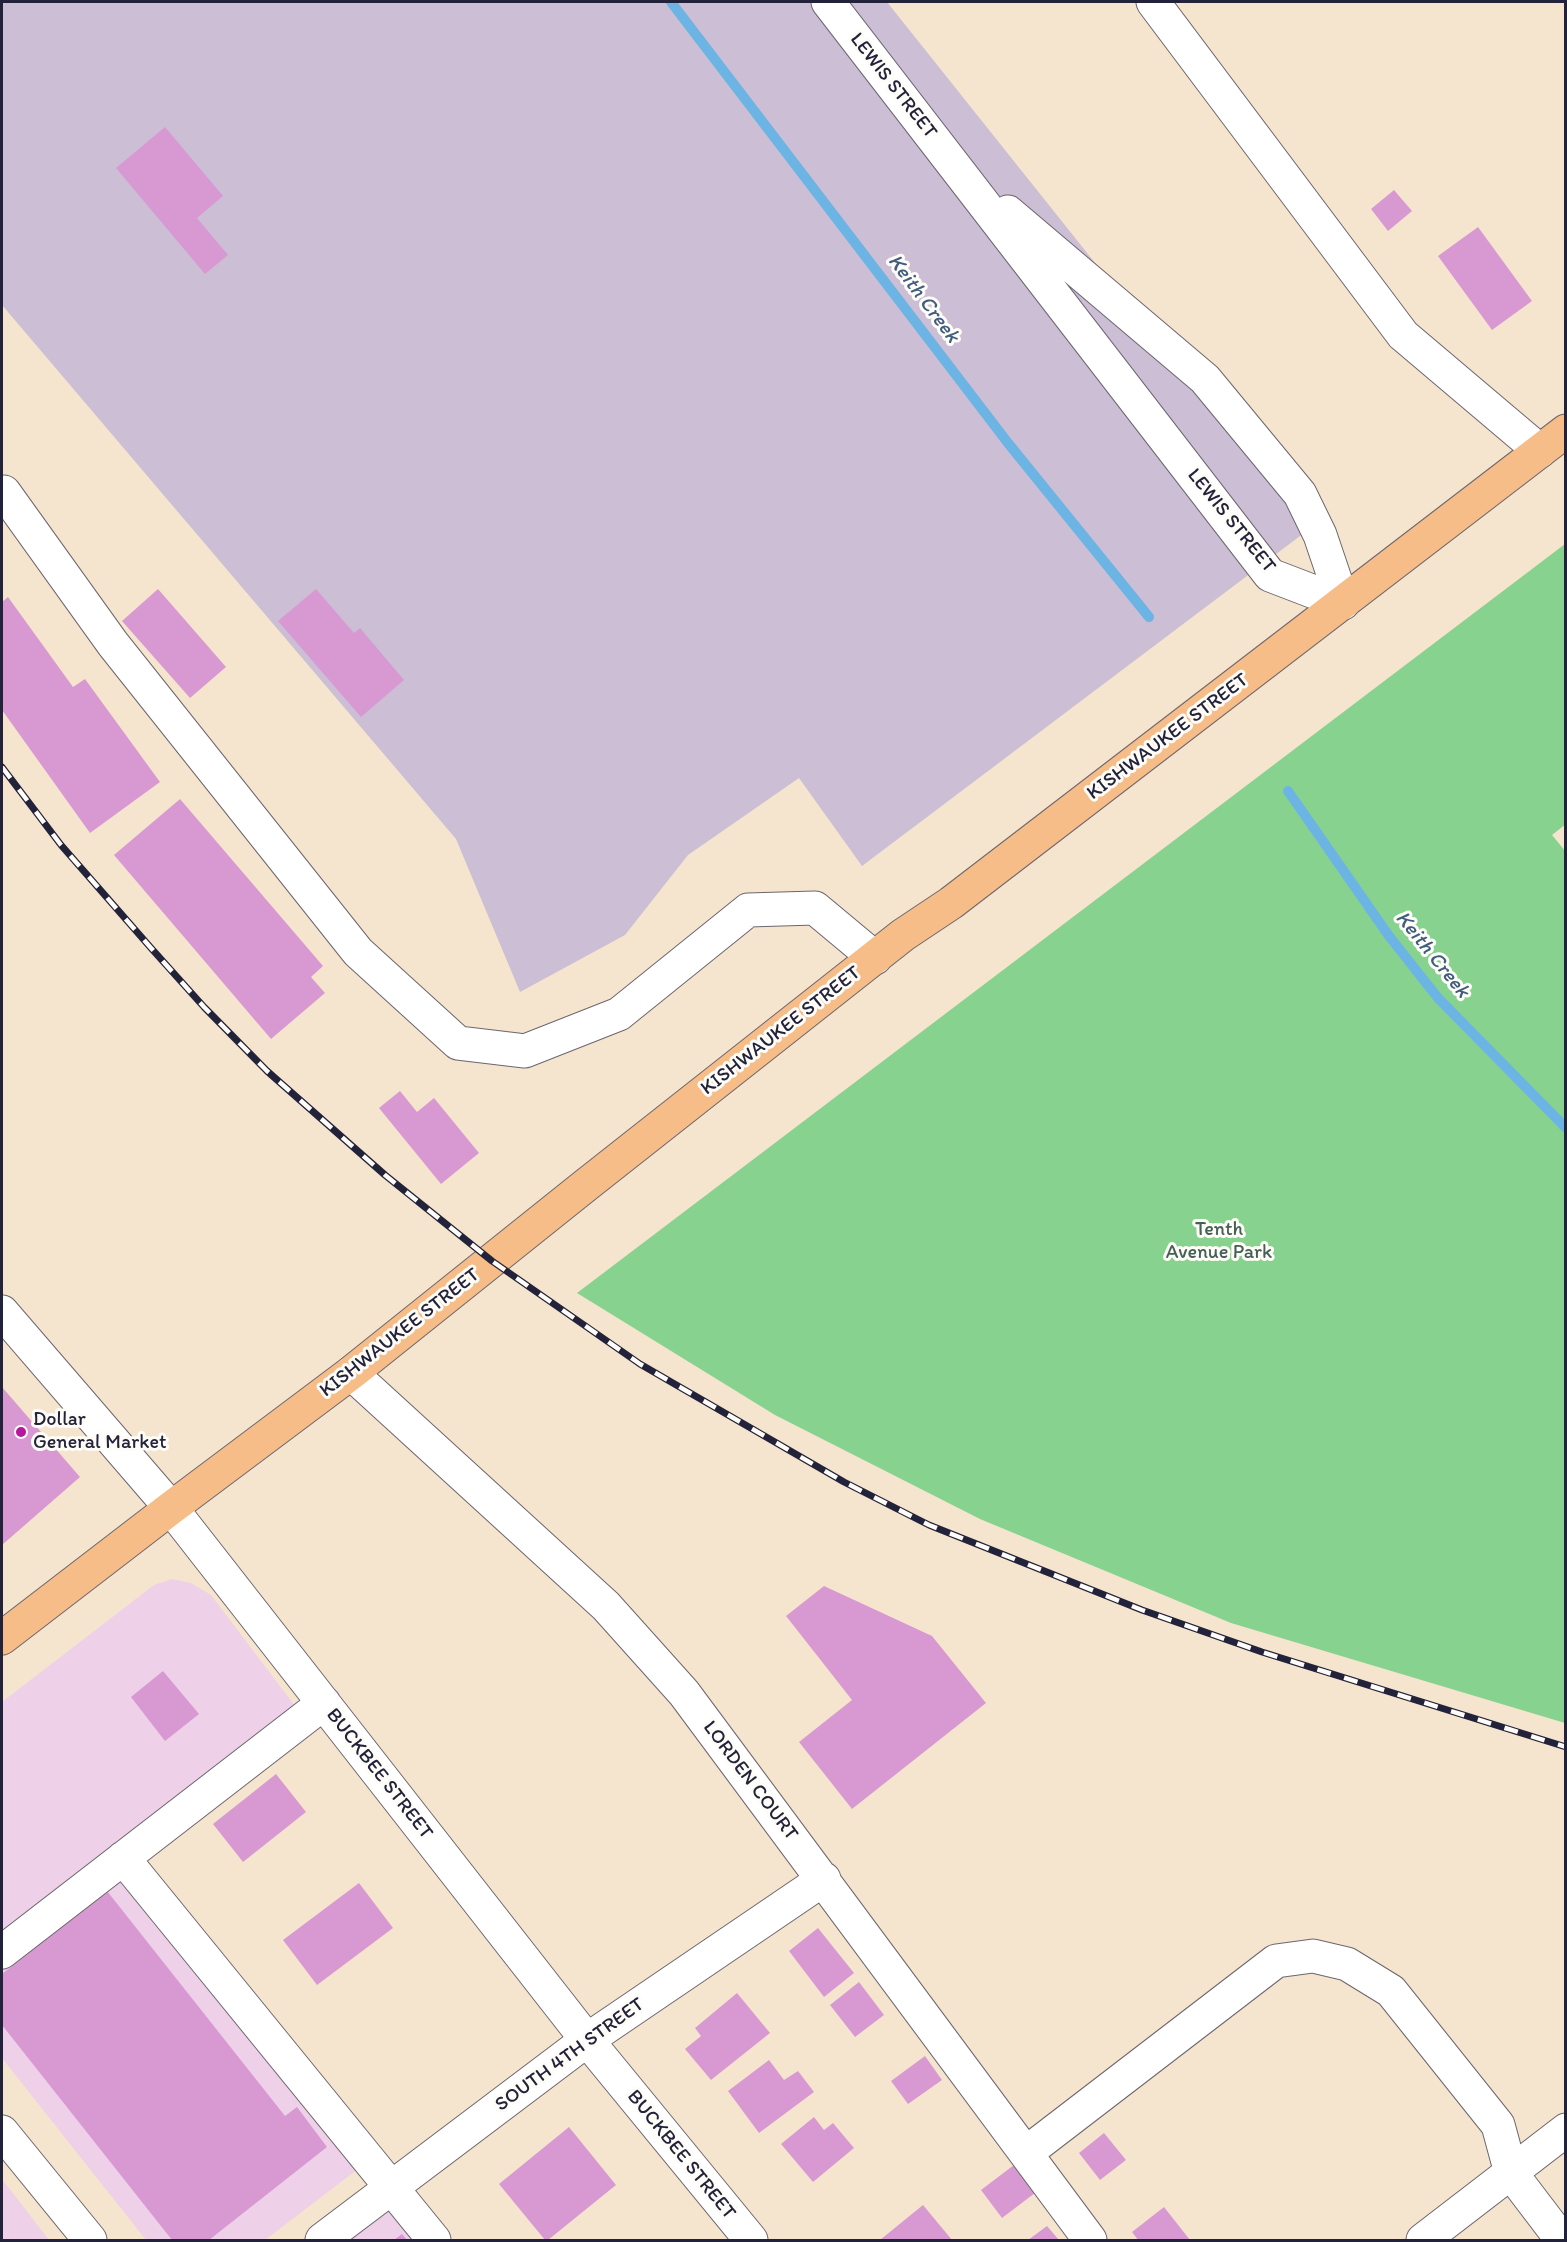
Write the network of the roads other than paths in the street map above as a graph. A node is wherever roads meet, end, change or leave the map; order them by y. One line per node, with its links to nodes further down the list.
1 (828, 2): 3 (street, LEWIS STREET)
2 (1154, 2): 5 (street)
3 (958, 171): 7 (street, LEWIS STREET); 7 (street, LEWIS STREET)
4 (1566, 431): 5 (main road, KISHWAUKEE STREET)
5 (1540, 451): 7 (main road, KISHWAUKEE STREET)
6 (4, 492): 8 (street)
7 (1343, 603): 8 (main road, KISHWAUKEE STREET)
8 (875, 957): 10 (main road, KISHWAUKEE STREET)
9 (2, 1312): 11 (street, BUCKBEE STREET)
10 (351, 1373): 11 (main road, KISHWAUKEE STREET); 15 (street, LORDEN COURT)
11 (171, 1508): 12 (main road, KISHWAUKEE STREET); 13 (street, BUCKBEE STREET)
12 (2, 1638)
13 (324, 1703): 14 (street); 17 (street, BUCKBEE STREET)
14 (123, 1858): 16 (street); 22 (street)
15 (824, 1879): 17 (street, SOUTH 4TH STREET); 20 (street, LORDEN COURT)
16 (2, 1952)
17 (587, 2040): 22 (street, SOUTH 4TH STREET); 26 (street, BUCKBEE STREET)
18 (1566, 2130): 21 (street)
19 (2, 2132): 23 (street)
20 (1026, 2153): 21 (street); 27 (street, LORDEN COURT)
21 (1511, 2173): 28 (street); 29 (street)
22 (393, 2187): 24 (street, SOUTH 4TH STREET); 25 (street)
23 (90, 2241)
24 (322, 2241)
25 (435, 2241)
26 (751, 2241)
27 (1090, 2241)
28 (1423, 2241)
29 (1562, 2241)

